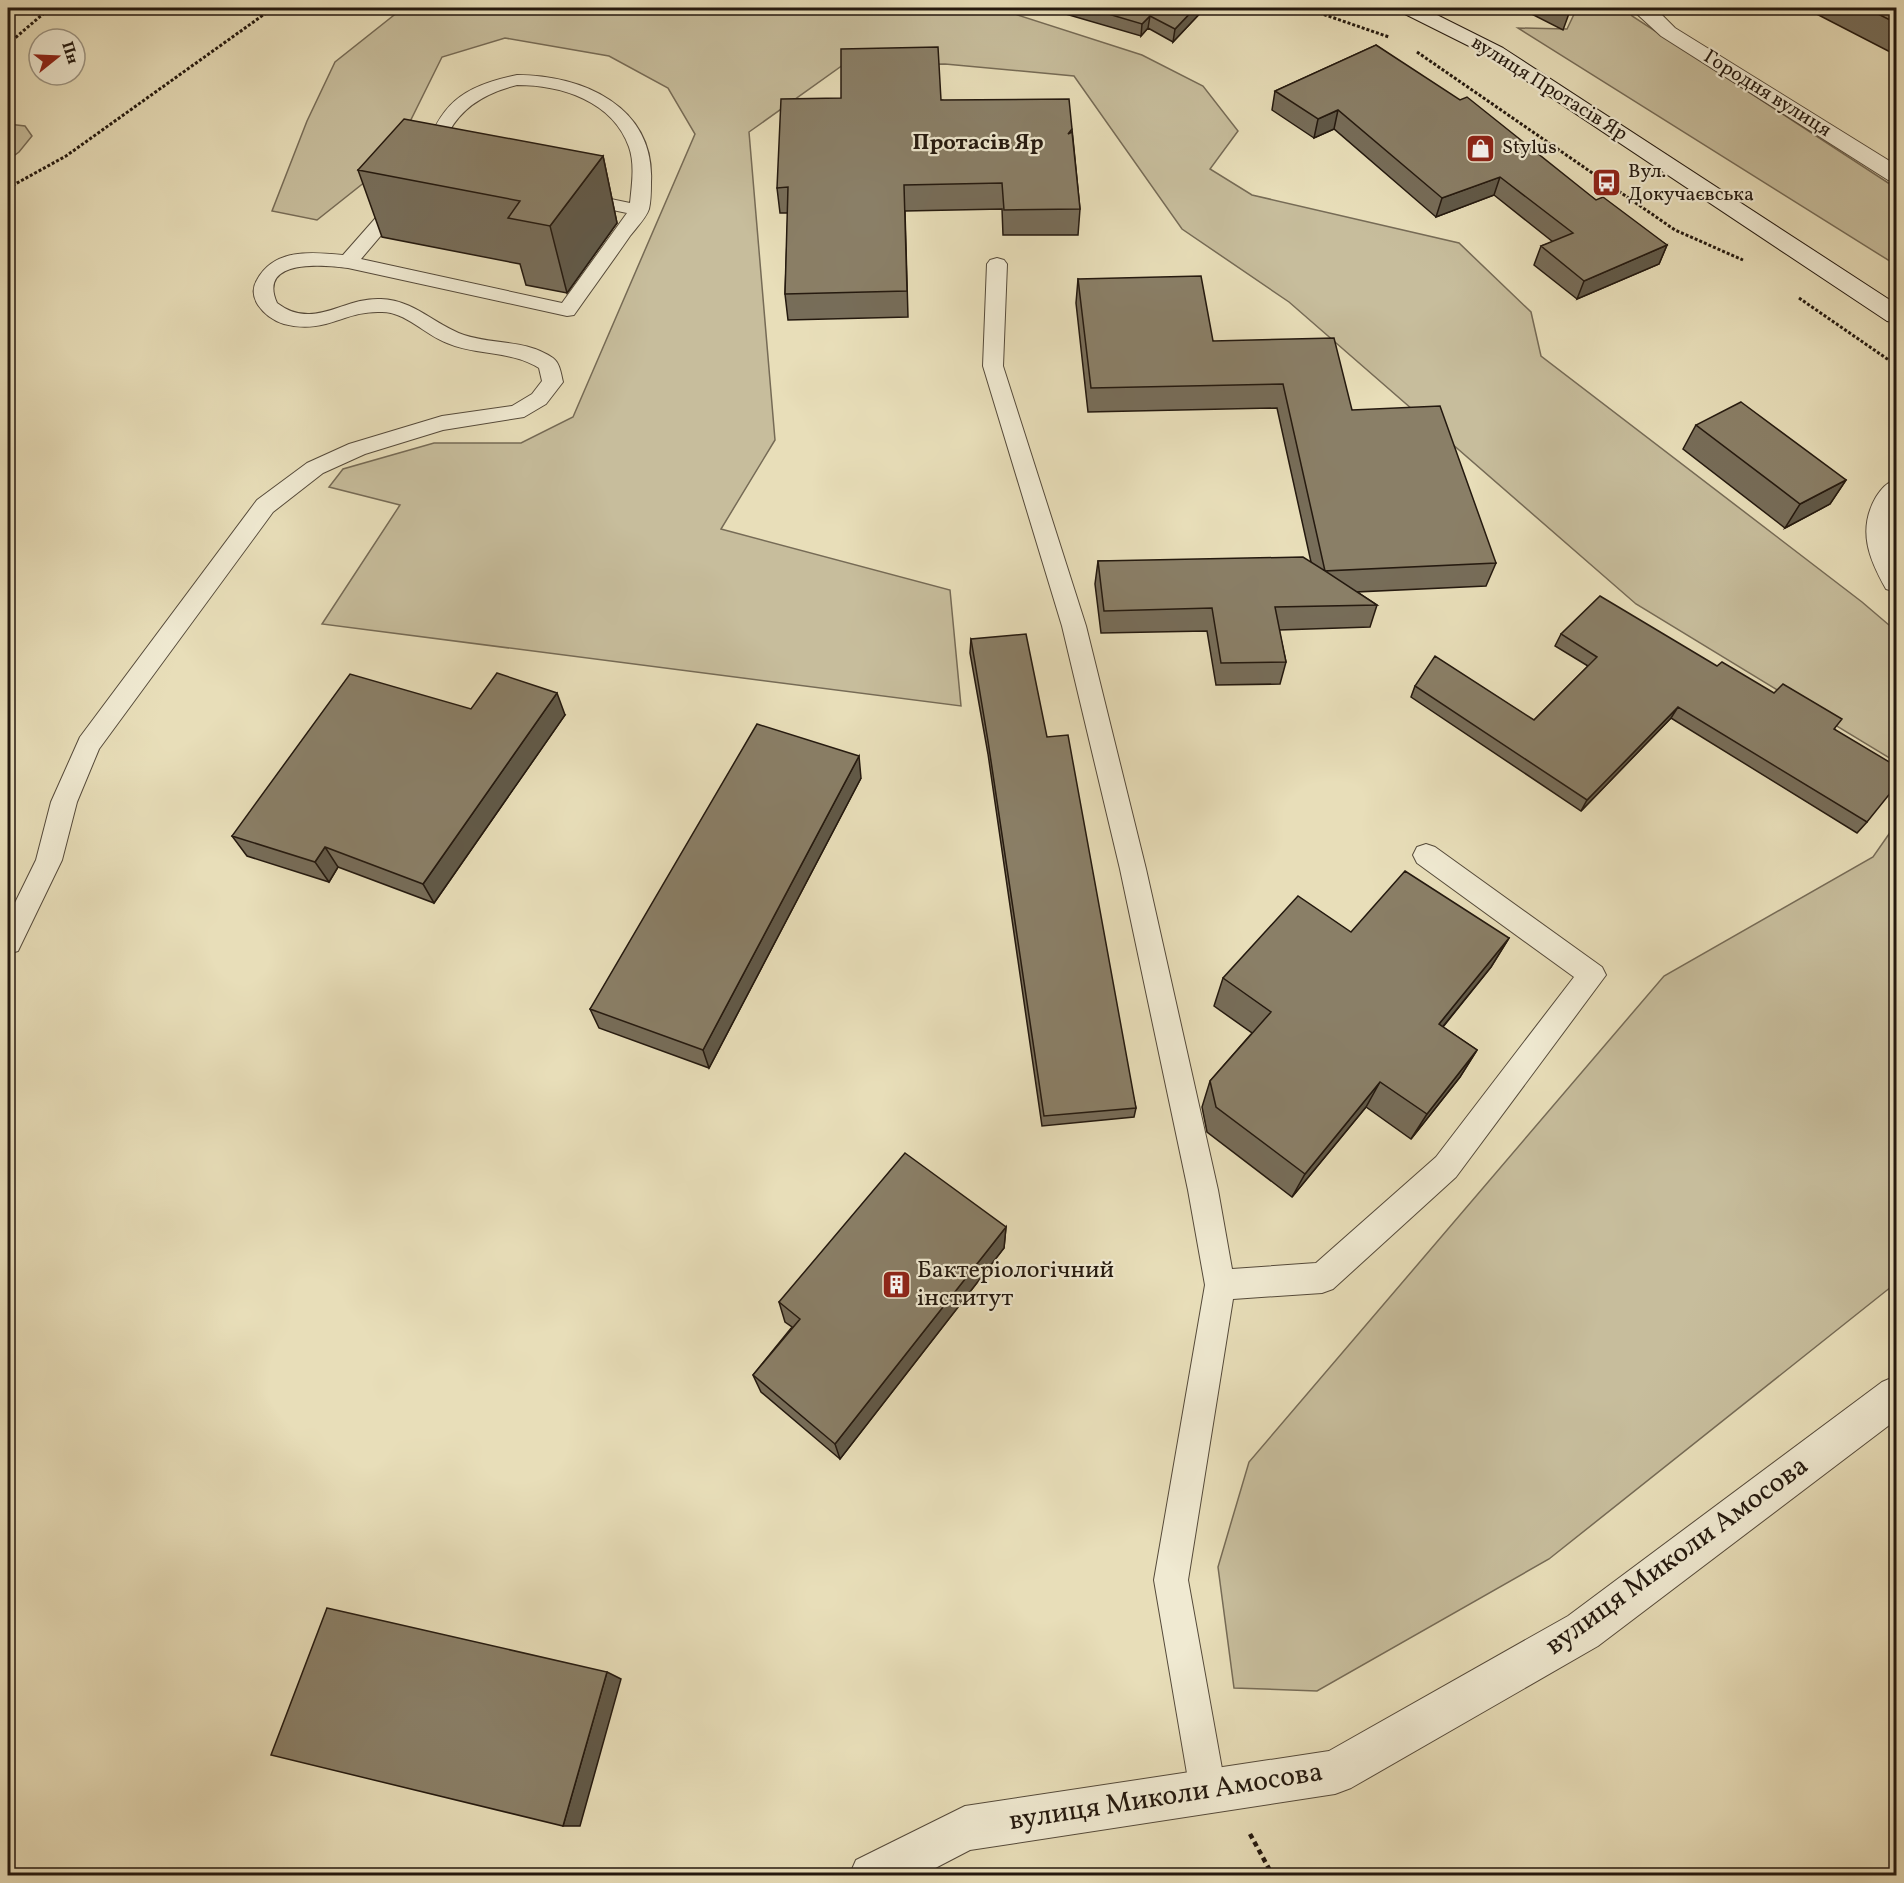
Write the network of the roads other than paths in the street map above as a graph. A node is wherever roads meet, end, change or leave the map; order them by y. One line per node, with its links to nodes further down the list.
1 (1408, 8): 8 (street, вулиця Протасів Яр)
2 (1645, 8): 4 (street, Городня вулиця)
3 (430, 167): 5 (lane); 5 (lane); 6 (lane)
4 (1896, 175)
5 (639, 210): 6 (lane)
6 (348, 262): 12 (lane)
7 (997, 264): 13 (lane)
8 (1896, 315)
9 (1896, 489): 10 (street)
10 (1896, 582)
11 (1426, 855): 13 (lane)
12 (8, 944)
13 (1220, 1285): 15 (lane)
14 (1896, 1396): 15 (street, вулиця Миколи Амосова)
15 (1208, 1791): 16 (street, вулиця Миколи Амосова)
16 (872, 1875)

